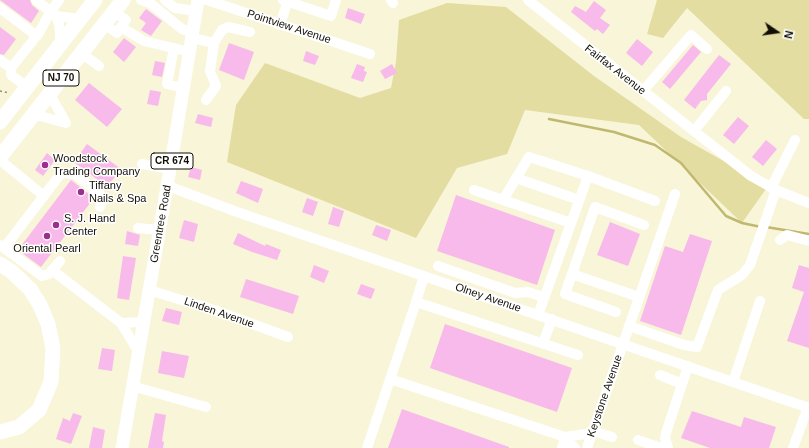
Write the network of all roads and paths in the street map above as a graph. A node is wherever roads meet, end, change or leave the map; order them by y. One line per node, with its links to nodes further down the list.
1 (36, 0): 14 (street)
2 (59, 0): 14 (street)
3 (95, 0): 15 (highway, NJ 70)
4 (141, 0): 20 (street)
5 (165, 0): 10 (street)
6 (207, 0): 17 (street, Pointview Avenue)
7 (336, 0): 9 (street)
8 (528, 0): 36 (street, Fairfax Avenue)
9 (286, 1): 17 (street)
10 (182, 4): 11 (street)
11 (197, 5): 20 (main road, Greentree Road / CR 674)
12 (118, 6): 16 (highway, NJ 70); 18 (street)
13 (0, 8): 21 (street)
14 (53, 13): 15 (street); 21 (street); 23 (street)
15 (80, 19): 23 (highway, NJ 70)
16 (104, 24): 18 (street); 27 (highway, NJ 70)
17 (280, 24): 28 (street, Pointview Avenue)
18 (122, 27): 24 (street)
19 (250, 32): 22 (street)
20 (192, 35): 22 (street); 26 (main road, Greentree Road / CR 674)
21 (37, 36): 31 (street)
22 (214, 43): 39 (street)
23 (61, 44): 32 (highway, NJ 70)
24 (174, 48): 26 (street); 33 (street)
25 (707, 49): 36 (street)
26 (190, 52): 33 (main road, Greentree Road / CR 674)
27 (81, 53): 30 (street); 37 (highway, NJ 70)
28 (370, 54)
29 (0, 60): 31 (street)
30 (99, 66)
31 (11, 68): 32 (street)
32 (27, 87): 41 (highway, NJ 70)
33 (184, 88): 46 (main road, Greentree Road / CR 674)
34 (0, 91): 38 (path)
35 (726, 91): 42 (street)
36 (643, 92): 42 (street, Fairfax Avenue)
37 (49, 93): 40 (highway, NJ 70); 40 (street)
38 (11, 94)
39 (206, 100)
40 (33, 114): 44 (highway, NJ 70)
41 (0, 122)
42 (694, 131): 50 (street, Fairfax Avenue)
43 (795, 140): 50 (street)
44 (0, 158): 53 (street)
45 (142, 164): 46 (street)
46 (170, 170): 49 (main road, Greentree Road / CR 674)
47 (588, 176): 48 (street); 55 (street); 56 (street)
48 (516, 178): 54 (street); 55 (street)
49 (168, 186): 62 (main road, Greentree Road / CR 674); 71 (street, Olney Avenue)
50 (773, 189): 57 (street); 82 (street)
51 (474, 190): 54 (street)
52 (675, 194): 73 (street, Keystone Avenue)
53 (44, 196): 58 (street); 65 (street)
54 (502, 200): 59 (street)
55 (579, 200): 59 (street)
56 (655, 201)
57 (809, 203)
58 (100, 207)
59 (571, 223): 74 (street)
60 (644, 225): 70 (street)
61 (138, 228): 62 (street)
62 (160, 230): 72 (main road, Greentree Road / CR 674)
63 (780, 240): 64 (street)
64 (809, 241)
65 (2, 247): 69 (street)
66 (60, 260): 69 (street)
67 (0, 264): 96 (highway)
68 (438, 266): 74 (street)
69 (52, 270): 81 (street)
70 (572, 274): 73 (street); 77 (street)
71 (424, 276): 76 (street); 78 (street, Olney Avenue)
72 (149, 290): 80 (main road, Greentree Road / CR 674); 83 (street, Linden Avenue)
73 (639, 297): 82 (street, Keystone Avenue)
74 (543, 298): 78 (street)
75 (760, 301): 91 (street)
76 (416, 302): 84 (street); 90 (street)
77 (616, 312)
78 (538, 314): 79 (street, Olney Avenue)
79 (552, 319): 84 (street); 85 (street, Olney Avenue)
80 (143, 322): 81 (street); 86 (main road, Greentree Road / CR 674)
81 (121, 323): 86 (street)
82 (629, 326): 85 (street, Keystone Avenue)
83 (288, 337)
84 (543, 343): 87 (street)
85 (623, 343): 88 (street, Olney Avenue); 97 (street, Keystone Avenue)
86 (138, 350): 93 (main road, Greentree Road / CR 674)
87 (578, 355)
88 (688, 366): 91 (street, Olney Avenue); 92 (street)
89 (660, 375): 92 (street)
90 (390, 379): 98 (street); 102 (street)
91 (733, 382): 95 (street, Olney Avenue)
92 (682, 384): 107 (street)
93 (132, 386): 94 (street); 101 (main road, Greentree Road / CR 674)
94 (206, 407)
95 (808, 407): 108 (street)
96 (0, 432)
97 (593, 432): 98 (street); 99 (street); 105 (street, Keystone Avenue)
98 (565, 437): 103 (street); 104 (street)
99 (612, 437)
100 (638, 440): 106 (street)
101 (122, 448)
102 (367, 448)
103 (562, 448)
104 (575, 448)
105 (587, 448)
106 (661, 448)
107 (668, 448)
108 (793, 448)

